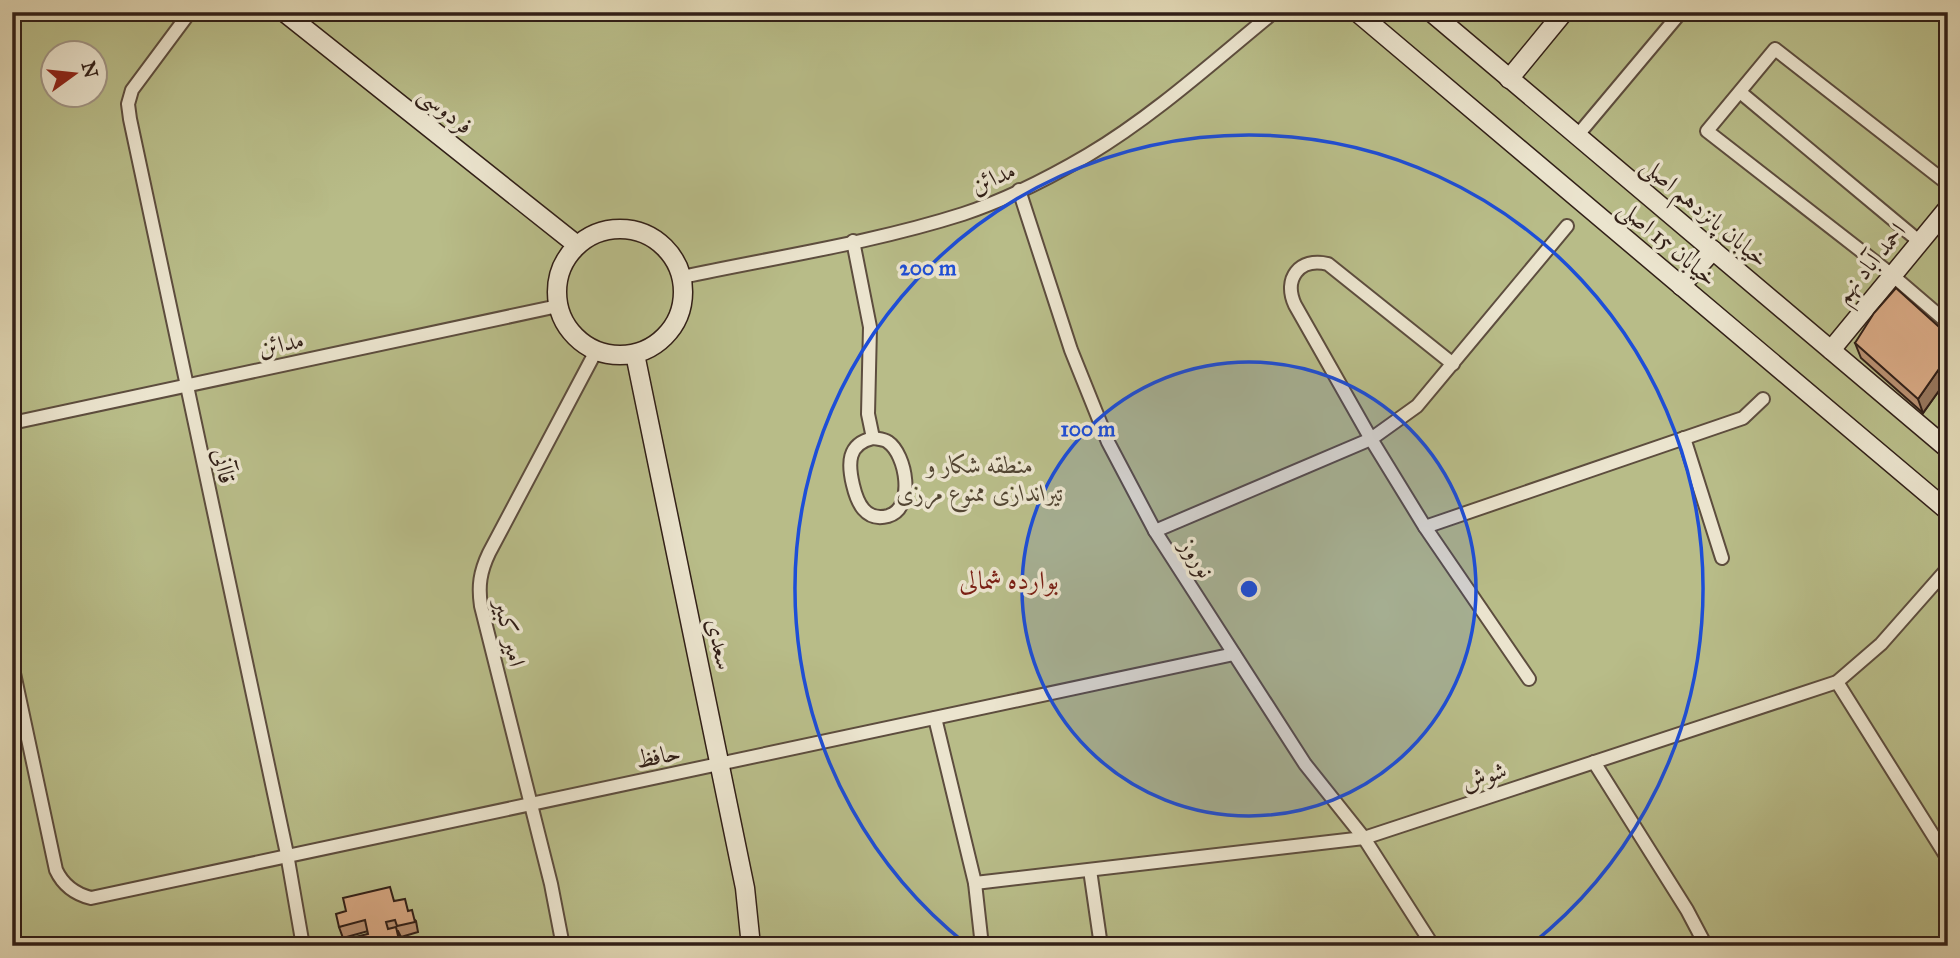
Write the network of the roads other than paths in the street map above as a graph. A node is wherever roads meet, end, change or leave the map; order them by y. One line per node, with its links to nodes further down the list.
1 (190, 12): 29 (street, قاآنی)
2 (284, 12): 18 (street, فردوسی)
3 (1274, 12): 12 (street, مدائن)
4 (1357, 12): 22 (street, خیابان 15 اصلی)
5 (1430, 12): 8 (street, خیابان پانزدهم اصلی)
6 (1564, 12): 8 (street)
7 (1681, 12): 10 (street)
8 (1509, 79): 10 (street, خیابان پانزدهم اصلی)
9 (1740, 92): 11 (street); 17 (street); 20 (street)
10 (1577, 136): 19 (street, خیابان پانزدهم اصلی)
11 (1948, 184)
12 (1019, 190): 16 (street, مدائن); 38 (street, نوروز)
13 (1948, 208): 15 (street, احمد آباد نهم)
14 (1567, 226): 28 (street)
15 (1941, 229): 17 (street, احمد آباد نهم)
16 (853, 241): 21 (street, مدائن); 32 (street)
17 (1920, 242): 20 (street, احمد آباد نهم)
18 (577, 246): 21 (street); 23 (street)
19 (1713, 250): 22 (street); 25 (street, خیابان پانزدهم اصلی)
20 (1892, 275): 24 (street); 25 (street, احمد آباد نهم)
21 (682, 277): 27 (street)
22 (1681, 286): 36 (street, خیابان 15 اصلی)
23 (558, 306): 26 (street); 29 (street, مدائن)
24 (1948, 323)
25 (1830, 350): 35 (street, خیابان پانزدهم اصلی)
26 (596, 351): 27 (street); 48 (street, امیر کبیر)
27 (635, 354): 47 (street, سعدی)
28 (1453, 364): 34 (street); 34 (street)
29 (186, 386): 31 (street, مدائن); 50 (street, قاآنی)
30 (1763, 399): 33 (street)
31 (12, 423)
32 (873, 438): 32 (street)
33 (1684, 438): 37 (street); 39 (street)
34 (1371, 439): 37 (street); 38 (street)
35 (1948, 449)
36 (1948, 511)
37 (1425, 527): 43 (street)
38 (1155, 531): 41 (street, نوروز)
39 (1722, 558)
40 (1948, 568): 44 (street, شوش)
41 (1234, 654): 45 (street, حافظ); 49 (street, نوروز)
42 (12, 664): 50 (street, حافظ)
43 (1529, 679)
44 (1837, 682): 46 (street, شوش); 51 (street)
45 (936, 718): 47 (street, حافظ); 53 (street)
46 (1594, 762): 49 (street, شوش); 60 (street)
47 (720, 765): 48 (street, حافظ); 56 (street, سعدی)
48 (531, 803): 50 (street, حافظ); 55 (street, امیر کبیر)
49 (1364, 838): 52 (street, شوش); 59 (street, نوروز)
50 (287, 854): 54 (street, قاآنی)
51 (1948, 859)
52 (1090, 870): 53 (street, شوش); 58 (street)
53 (975, 883): 57 (street)
54 (303, 946)
55 (563, 946)
56 (751, 946)
57 (982, 946)
58 (1101, 946)
59 (1433, 946)
60 (1706, 946)

